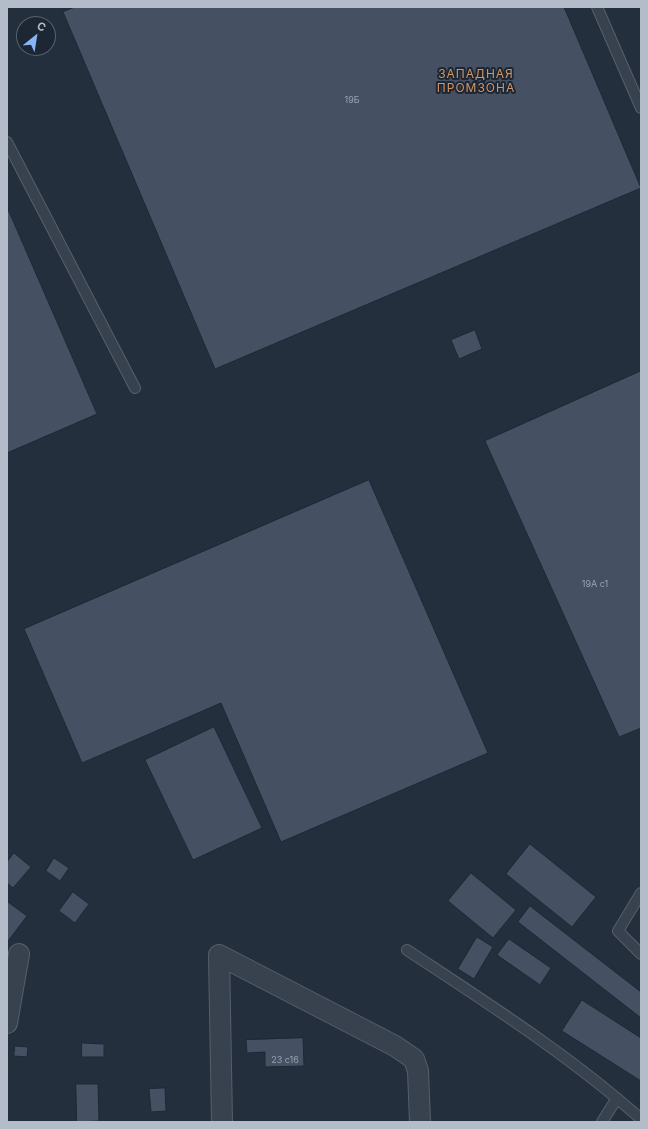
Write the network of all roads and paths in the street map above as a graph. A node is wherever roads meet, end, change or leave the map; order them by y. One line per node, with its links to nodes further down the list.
1 (597, 7): 2 (lane)
2 (641, 108)
3 (7, 142): 4 (lane)
4 (135, 388)
5 (641, 893): 8 (lane)
6 (407, 950): 10 (lane)
7 (19, 954): 9 (street)
8 (641, 954)
9 (7, 1023)
10 (618, 1098): 11 (lane); 14 (lane)
11 (641, 1119)
12 (222, 1122): 13 (street)
13 (420, 1122)
14 (602, 1122)

